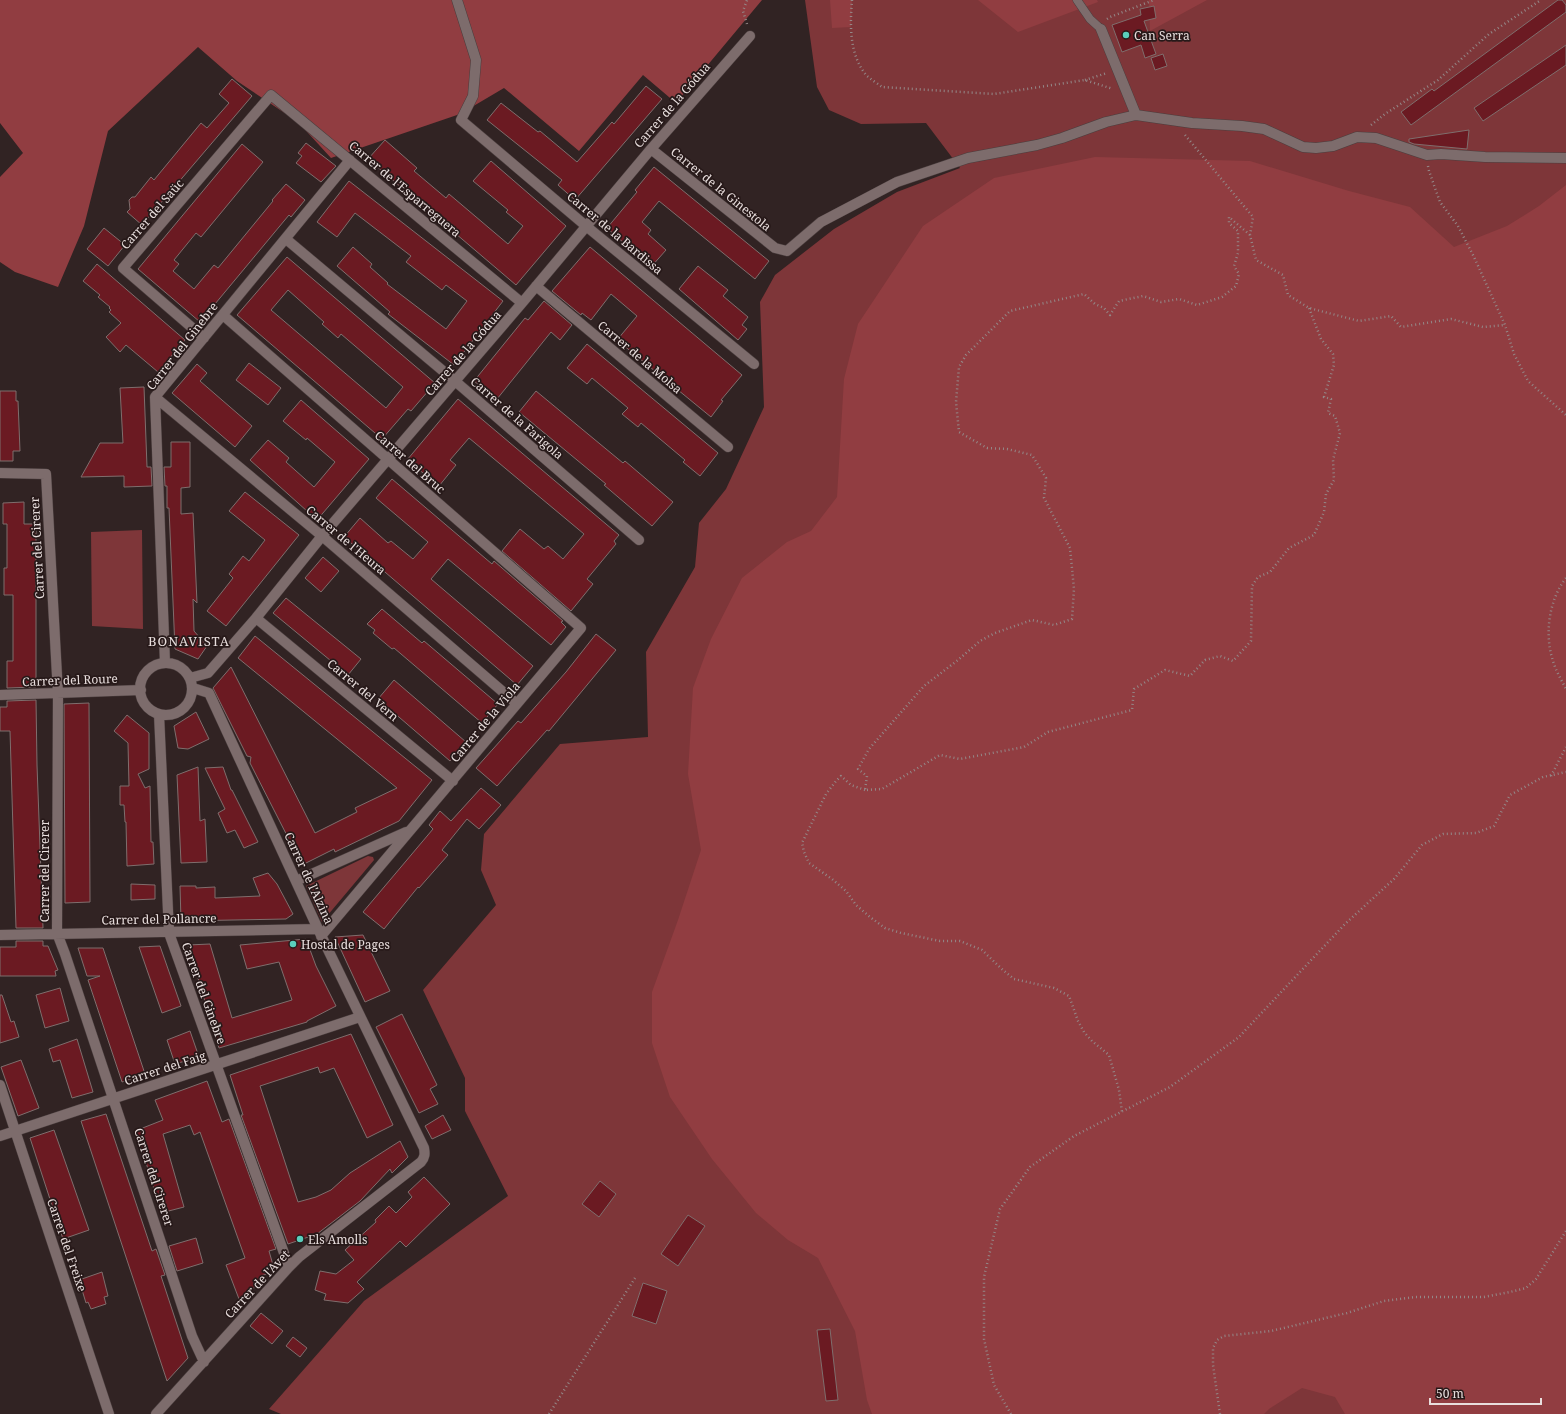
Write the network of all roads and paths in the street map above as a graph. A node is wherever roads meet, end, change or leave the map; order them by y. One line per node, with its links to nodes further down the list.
1 (457, 0): 20 (street, Carrer de la Bardissa)
2 (747, 0): 8 (path)
3 (852, 0): 10 (path)
4 (1077, 0): 7 (lane)
5 (1154, 0): 7 (path)
6 (1541, 0): 15 (path)
7 (1101, 29): 9 (street)
8 (750, 36): 16 (street, Carrer de la Gódua)
9 (1117, 70): 10 (path); 11 (street)
10 (1085, 80): 11 (path)
11 (1127, 94): 13 (street)
12 (271, 95): 19 (street, Carrer de l'Esparreguera); 28 (street, Carrer del Saüc)
13 (1136, 115): 14 (street); 16 (street, Carrer de la Ginestola)
14 (1173, 120): 15 (street); 21 (path)
15 (1357, 137): 17 (street)
16 (651, 149): 20 (street, Carrer de la Gódua)
17 (1427, 155): 18 (street); 27 (path)
18 (1566, 158)
19 (350, 160): 22 (street, Carrer del Ginebre); 24 (street, Carrer de l'Esparreguera)
20 (586, 226): 23 (street, Carrer de la Gódua); 29 (street, Carrer de la Bardissa)
21 (1250, 235): 25 (path); 53 (path)
22 (286, 239): 26 (street, Carrer del Ginebre); 30 (street, Carrer de la Farigola)
23 (536, 286): 24 (street, Carrer de la Gódua); 33 (street, Carrer de la Molsa)
24 (522, 303): 30 (street, Carrer de la Gódua)
25 (1309, 308): 27 (path); 53 (path)
26 (223, 315): 28 (street, Carrer del Ginebre); 34 (street, Carrer del Bruc)
27 (1505, 325): 32 (path)
28 (204, 338): 31 (street, Carrer del Ginebre)
29 (754, 364)
30 (455, 381): 34 (street, Carrer de la Gódua); 37 (street, Carrer de la Farigola)
31 (155, 397): 36 (street, Carrer de l'Heura); 41 (street, Carrer del Ginebre)
32 (1566, 415)
33 (728, 447)
34 (388, 460): 36 (street, Carrer de la Gódua); 40 (street, Carrer del Bruc)
35 (0, 473): 45 (street, Carrer del Cirerer)
36 (322, 536): 39 (street, Carrer de la Gódua); 47 (street, Carrer de l'Heura)
37 (639, 540)
38 (1566, 578): 43 (path)
39 (256, 618): 42 (street, Carrer de la Gódua); 52 (street, Carrer del Vern)
40 (581, 628): 47 (street, Carrer de la Viola)
41 (165, 663): 42 (street); 44 (street)
42 (191, 683): 48 (street); 55 (street, Carrer de l'Alzina)
43 (1566, 689)
44 (141, 690): 45 (street, Carrer del Roure); 48 (street)
45 (58, 694): 46 (street, Carrer del Roure); 57 (street, Carrer del Cirerer)
46 (0, 695)
47 (517, 704): 52 (street, Carrer de la Viola)
48 (159, 714): 58 (street, Carrer del Ginebre)
49 (1566, 747): 51 (path)
50 (1566, 772): 51 (path)
51 (1551, 776): 64 (path)
52 (452, 781): 54 (street, Carrer de la Viola)
53 (865, 790): 64 (path)
54 (408, 832): 55 (street, Carrer de la Viola); 56 (street, Carrer de la Viola)
55 (296, 881): 56 (street, Carrer de l'Alzina)
56 (320, 932): 58 (street, Carrer del Pollancre); 60 (street, Carrer de l'Alzina)
57 (57, 933): 58 (street, Carrer del Pollancre); 59 (street, Carrer del Pollancre); 63 (street, Carrer del Cirerer)
58 (169, 933): 61 (street, Carrer del Ginebre)
59 (0, 935)
60 (360, 1017): 61 (street, Carrer del Faig); 67 (street, Carrer de l'Alzina)
61 (216, 1065): 63 (street, Carrer del Faig); 69 (street, Carrer del Ginebre)
62 (0, 1085): 65 (street, Carrer del Freixe)
63 (114, 1098): 65 (street, Carrer del Faig); 71 (street, Carrer del Cirerer)
64 (1122, 1112): 75 (path)
65 (14, 1131): 66 (street, Carrer del Faig); 72 (street, Carrer del Freixe)
66 (0, 1136)
67 (425, 1153): 69 (street, Carrer de l'Avet)
68 (1566, 1231): 76 (path)
69 (289, 1267): 71 (street, Carrer de l'Avet)
70 (635, 1278): 74 (path)
71 (204, 1362): 73 (street, Carrer de l'Avet)
72 (109, 1414)
73 (156, 1414)
74 (549, 1414)
75 (1011, 1414)
76 (1220, 1414)

